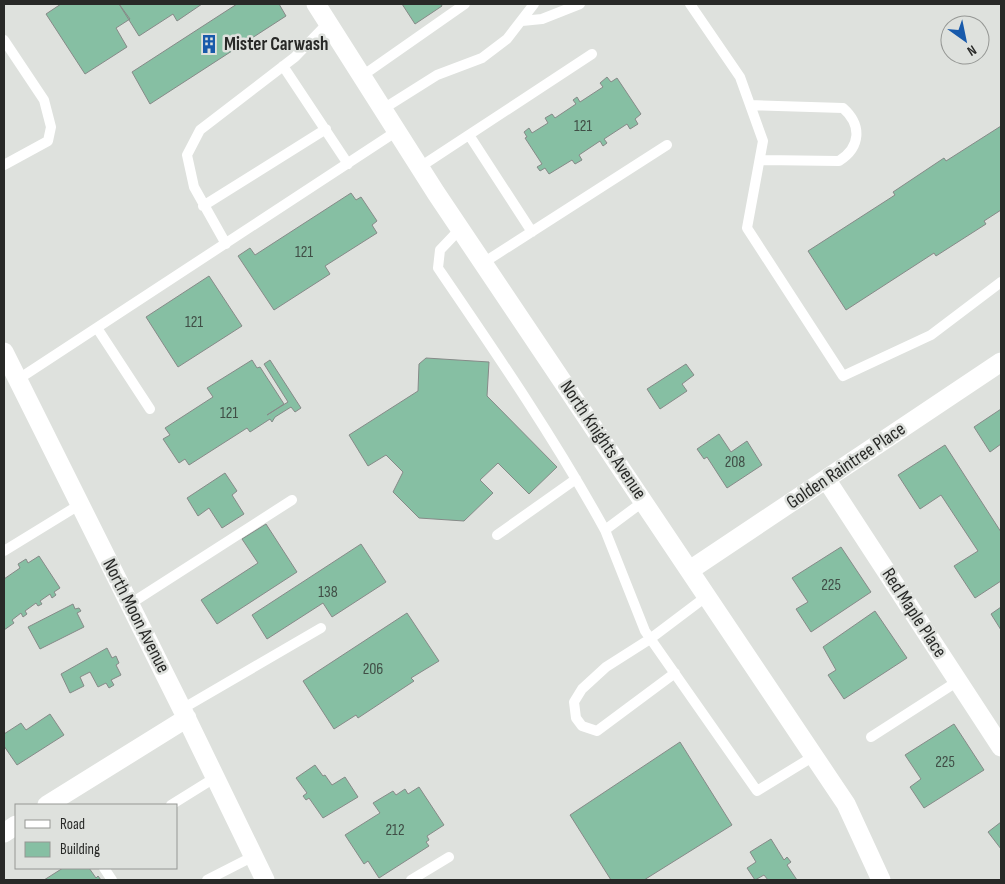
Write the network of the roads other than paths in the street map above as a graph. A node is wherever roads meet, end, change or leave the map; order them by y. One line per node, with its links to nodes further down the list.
1 (316, 4): 7 (street, North Knights Avenue)
2 (465, 4): 11 (lane)
3 (534, 4): 6 (lane)
4 (580, 4): 6 (lane)
5 (690, 4): 12 (lane)
6 (522, 21): 13 (lane)
7 (328, 23): 10 (lane); 11 (street, North Knights Avenue)
8 (4, 40): 19 (lane)
9 (592, 54): 16 (lane)
10 (284, 66): 14 (lane); 22 (lane)
11 (362, 76): 13 (street, North Knights Avenue)
12 (750, 105): 18 (lane); 18 (lane)
13 (383, 109): 15 (street, North Knights Avenue)
14 (326, 129): 20 (lane); 22 (lane)
15 (397, 131): 20 (lane); 21 (street, North Knights Avenue)
16 (469, 135): 21 (lane); 24 (lane)
17 (667, 145): 24 (lane)
18 (760, 160): 27 (lane)
19 (4, 164)
20 (348, 164): 25 (lane)
21 (420, 167): 23 (street, North Knights Avenue)
22 (203, 206): 25 (lane)
23 (460, 229): 26 (street, North Knights Avenue); 33 (lane)
24 (532, 232): 26 (lane)
25 (226, 244): 28 (lane)
26 (483, 263): 36 (street, North Knights Avenue)
27 (1001, 282)
28 (97, 328): 31 (lane); 32 (lane)
29 (4, 352): 31 (street, North Moon Avenue)
30 (1001, 362): 34 (street, Golden Raintree Place)
31 (17, 380): 37 (street, North Moon Avenue)
32 (150, 409)
33 (576, 479): 38 (lane); 39 (lane)
34 (826, 479): 41 (street, Golden Raintree Place); 47 (street, Red Maple Place)
35 (292, 500): 43 (lane)
36 (644, 501): 38 (lane); 41 (street, North Knights Avenue)
37 (80, 505): 40 (lane); 43 (street, North Moon Avenue)
38 (604, 530): 45 (lane)
39 (497, 535)
40 (4, 552)
41 (690, 570): 42 (street, North Knights Avenue)
42 (707, 596): 45 (lane); 51 (street, North Knights Avenue)
43 (130, 604): 48 (street, North Moon Avenue)
44 (321, 628): 48 (lane)
45 (650, 638): 46 (lane); 46 (lane)
46 (675, 674): 51 (lane)
47 (958, 681): 49 (lane); 50 (street, Red Maple Place)
48 (185, 713): 52 (street, North Moon Avenue); 53 (street)
49 (871, 737)
50 (1001, 747)
51 (814, 756): 64 (street, North Knights Avenue)
52 (216, 777): 54 (lane); 57 (street, North Moon Avenue)
53 (48, 804)
54 (172, 804)
55 (15, 826): 56 (street)
56 (4, 832)
57 (254, 856): 61 (lane); 62 (street, North Moon Avenue)
58 (449, 857): 63 (lane)
59 (105, 869): 60 (lane)
60 (112, 880)
61 (207, 880)
62 (265, 880)
63 (411, 880)
64 (881, 880)

